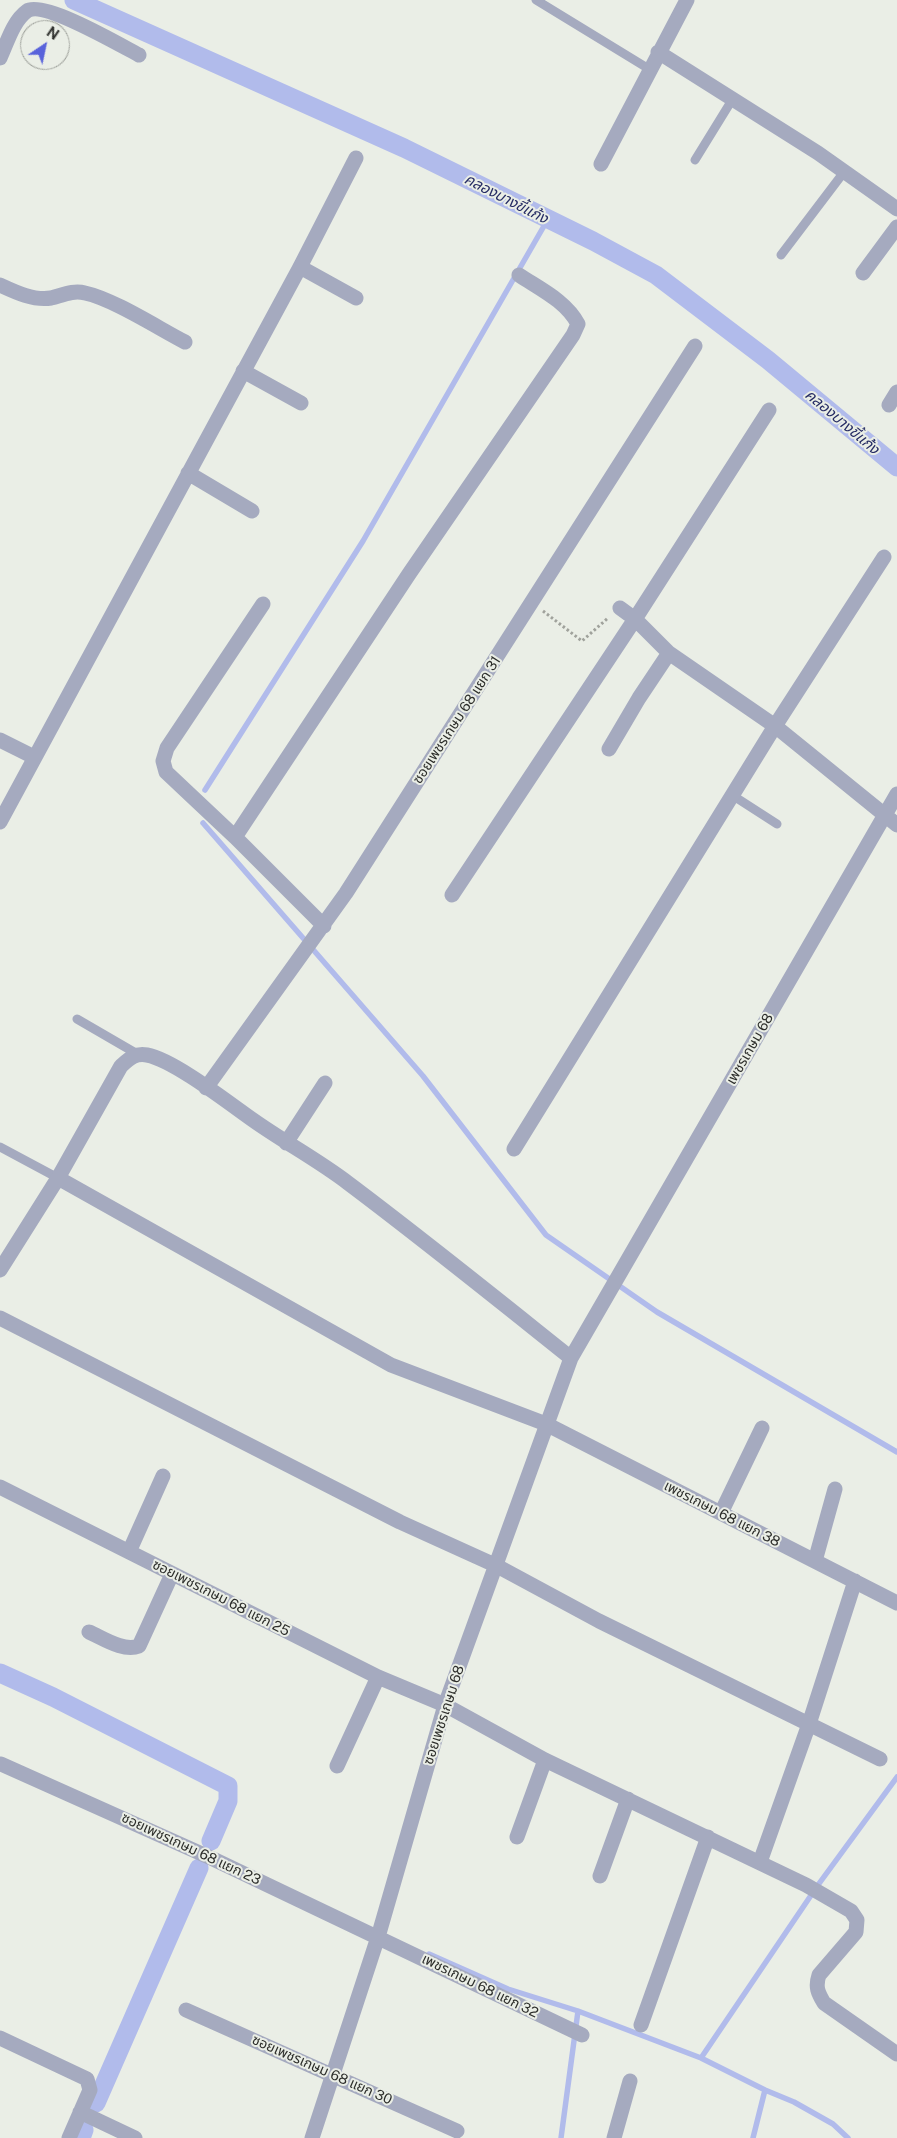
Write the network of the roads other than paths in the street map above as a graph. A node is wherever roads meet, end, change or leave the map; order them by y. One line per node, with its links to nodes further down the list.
1 (536, 0): 6 (lane)
2 (687, 0): 3 (street)
3 (658, 52): 6 (street); 7 (street)
4 (139, 54): 5 (street)
5 (0, 58)
6 (650, 69): 10 (street)
7 (732, 100): 9 (lane); 11 (street)
8 (356, 158): 15 (street)
9 (695, 160)
10 (601, 164)
11 (844, 172): 12 (street); 14 (lane)
12 (897, 209)
13 (897, 227): 16 (street)
14 (781, 255)
15 (300, 267): 19 (street); 22 (street)
16 (863, 274)
17 (519, 275): 41 (street)
18 (0, 285): 20 (street)
19 (356, 298)
20 (185, 342)
21 (695, 346): 43 (street, ซอยเพชรเกษม 68 แยก 31)
22 (243, 371): 23 (street); 25 (street)
23 (301, 403)
24 (769, 410): 30 (street)
25 (188, 473): 26 (street); 35 (street)
26 (252, 511)
27 (884, 557): 32 (street)
28 (263, 604): 41 (street)
29 (620, 608): 30 (street)
30 (635, 619): 31 (street); 42 (street)
31 (670, 653): 32 (street); 34 (street)
32 (775, 726): 37 (street); 38 (street)
33 (0, 740): 35 (street)
34 (609, 749)
35 (34, 757): 39 (street)
36 (897, 794): 38 (street, เพชรเกษม 68)
37 (732, 795): 40 (lane); 50 (street)
38 (891, 820): 53 (street, เพชรเกษม 68)
39 (0, 822)
40 (777, 824)
41 (236, 837): 43 (street)
42 (452, 895)
43 (324, 926): 47 (street, ซอยเพชรเกษม 68 แยก 31)
44 (77, 1019): 45 (lane)
45 (139, 1055): 47 (street); 51 (street)
46 (325, 1083): 48 (street)
47 (206, 1088): 48 (street)
48 (286, 1143): 55 (street)
49 (0, 1147): 51 (lane)
50 (514, 1149)
51 (58, 1178): 52 (street); 56 (street, เพชรเกษม 68 แยก 38)
52 (0, 1270)
53 (603, 1304): 55 (street, ซอยเพชรเกษม 68)
54 (0, 1318): 64 (street)
55 (571, 1358): 56 (street, ซอยเพชรเกษม 68)
56 (546, 1424): 61 (street, เพชรเกษม 68 แยก 38); 64 (street, ซอยเพชรเกษม 68)
57 (762, 1428): 61 (street)
58 (163, 1476): 62 (street)
59 (0, 1487): 62 (street, ซอยเพชรเกษม 68 แยก 25)
60 (835, 1489): 63 (street)
61 (721, 1513): 63 (street, เพชรเกษม 68 แยก 38)
62 (129, 1552): 65 (street, ซอยเพชรเกษม 68 แยก 25)
63 (814, 1561): 66 (street, เพชรเกษม 68 แยก 38)
64 (497, 1566): 70 (street, ซอยเพชรเกษม 68); 71 (street)
65 (172, 1574): 68 (street); 69 (street, ซอยเพชรเกษม 68 แยก 25)
66 (855, 1582): 67 (street, เพชรเกษม 68 แยก 38); 71 (street)
67 (897, 1603)
68 (89, 1632)
69 (378, 1677): 70 (street, ซอยเพชรเกษม 68 แยก 25); 75 (street)
70 (445, 1705): 73 (street, ซอยเพชรเกษม 68 แยก 25); 81 (street, ซอยเพชรเกษม 68)
71 (809, 1724): 72 (street); 79 (street)
72 (880, 1759)
73 (545, 1760): 76 (street, ซอยเพชรเกษม 68 แยก 25); 77 (street)
74 (1, 1764): 81 (street, ซอยเพชรเกษม 68 แยก 23)
75 (337, 1766)
76 (628, 1799): 78 (street, ซอยเพชรเกษม 68 แยก 25); 80 (street)
77 (517, 1837)
78 (708, 1837): 79 (street, ซอยเพชรเกษม 68 แยก 25); 83 (street)
79 (760, 1862): 86 (street, ซอยเพชรเกษม 68 แยก 25)
80 (600, 1876)
81 (378, 1937): 84 (street, เพชรเกษม 68 แยก 32); 87 (street, ซอยเพชรเกษม 68)
82 (186, 2010): 87 (street, ซอยเพชรเกษม 68 แยก 30)
83 (641, 2025)
84 (582, 2034)
85 (0, 2038): 89 (street)
86 (897, 2054)
87 (334, 2076): 90 (street, ซอยเพชรเกษม 68 แยก 30); 93 (street, ซอยเพชรเกษม 68)
88 (630, 2081): 94 (street)
89 (80, 2112): 91 (street); 92 (street)
90 (457, 2131)
91 (69, 2138)
92 (135, 2138)
93 (312, 2138)
94 (614, 2138)

